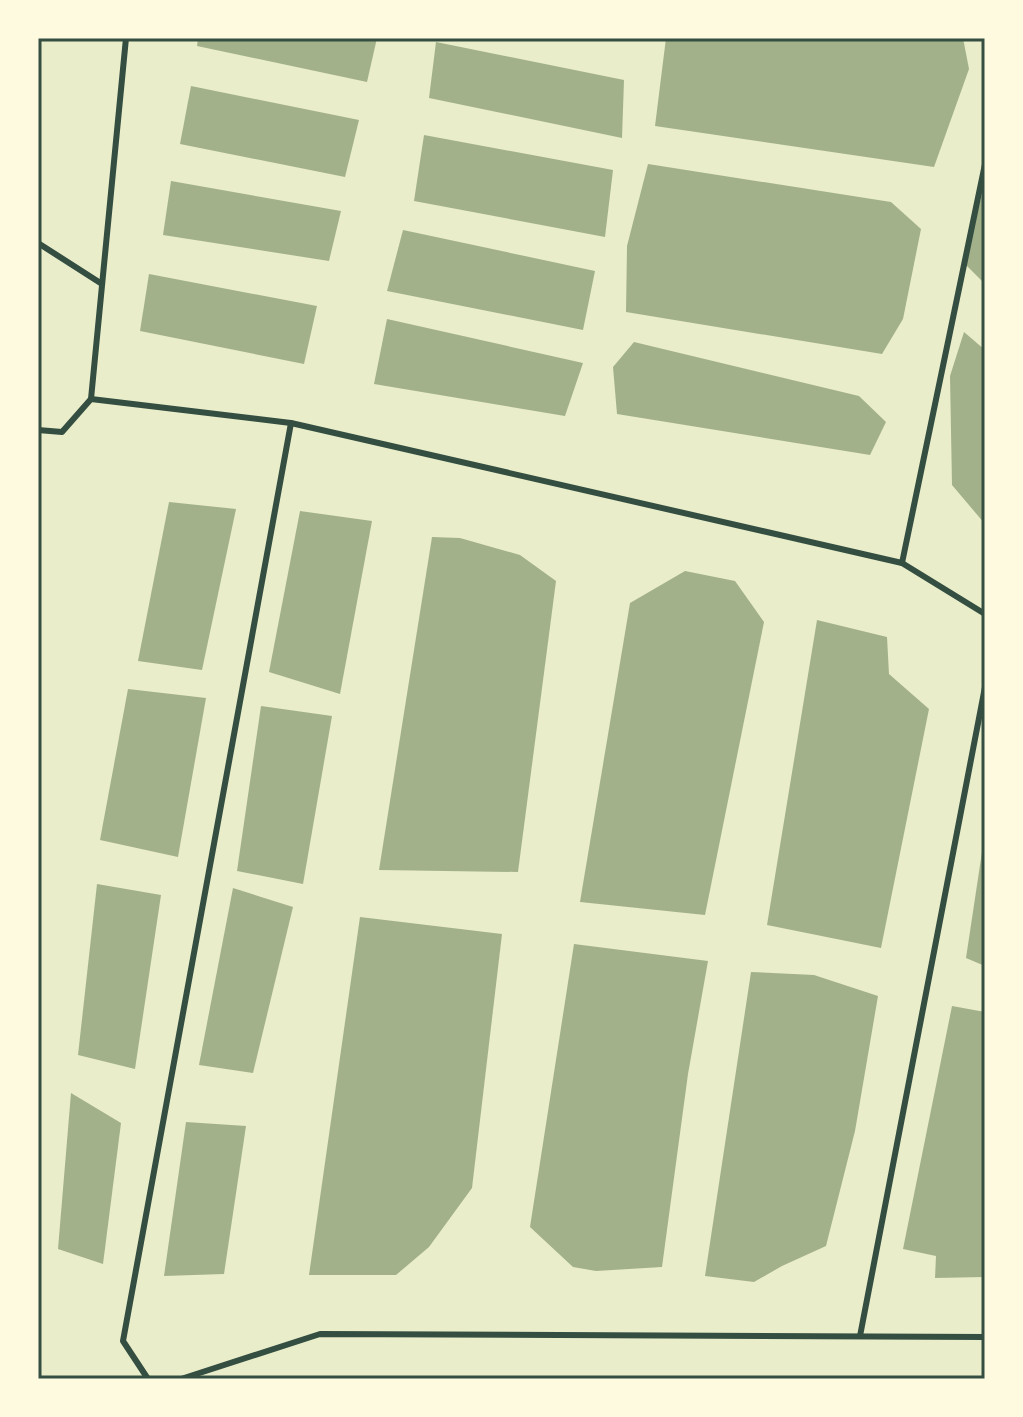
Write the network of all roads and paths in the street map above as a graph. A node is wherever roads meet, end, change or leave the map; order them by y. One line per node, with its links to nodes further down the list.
1 (126, 38): 4 (lane)
2 (985, 164): 8 (lane)
3 (38, 243): 4 (lane)
4 (102, 284): 5 (lane)
5 (91, 399): 6 (lane); 7 (lane)
6 (291, 423): 8 (lane); 13 (lane)
7 (38, 430)
8 (902, 563): 9 (lane)
9 (985, 614)
10 (985, 687): 11 (lane)
11 (860, 1336): 12 (lane); 14 (lane)
12 (985, 1337)
13 (148, 1379)
14 (181, 1379)

